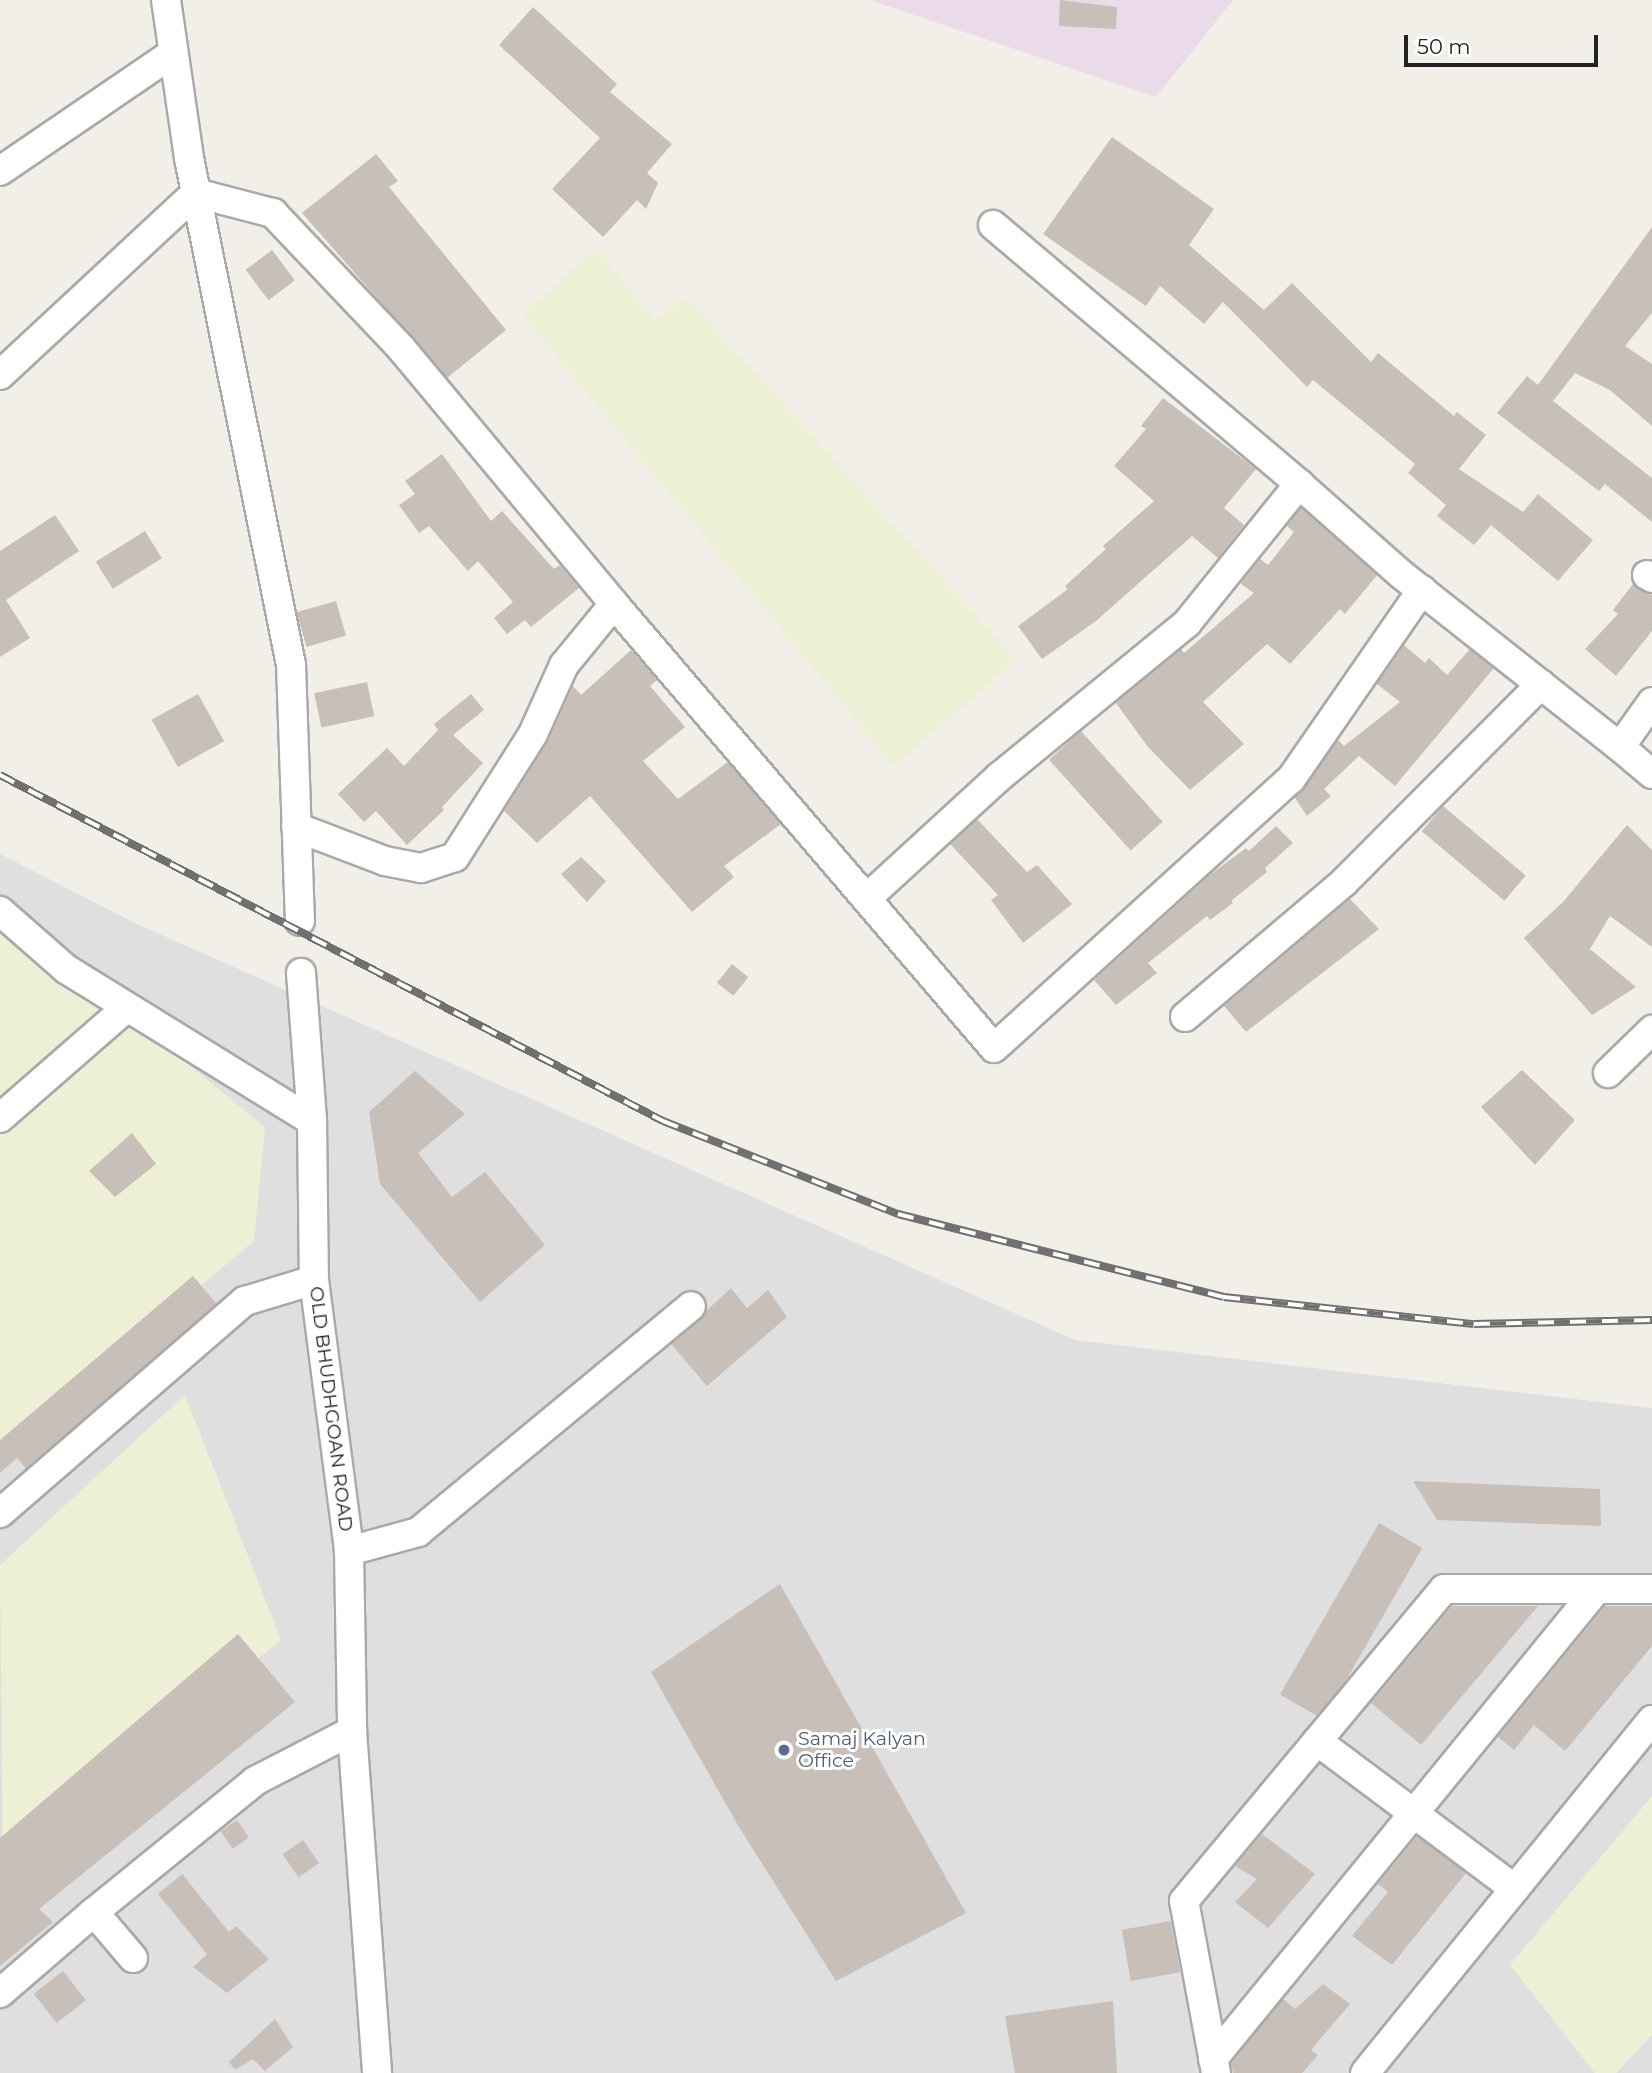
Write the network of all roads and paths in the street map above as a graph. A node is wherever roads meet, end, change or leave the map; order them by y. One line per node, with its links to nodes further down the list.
1 (166, 0): 2 (street)
2 (173, 53): 3 (street); 4 (street)
3 (0, 171)
4 (196, 193): 6 (street); 9 (street); 14 (street)
5 (993, 225): 7 (street)
6 (0, 375)
7 (1299, 484): 8 (street); 15 (street)
8 (1422, 590): 10 (street); 15 (street)
9 (614, 604): 14 (street); 15 (street)
10 (1541, 684): 12 (street); 20 (street)
11 (1652, 702): 12 (street)
12 (1620, 747): 13 (street)
13 (1652, 774)
14 (296, 827): 17 (street)
15 (867, 898)
16 (0, 912): 19 (street)
17 (300, 920)
18 (301, 973): 24 (street, OLD BHUDHGOAN ROAD)
19 (126, 1009): 23 (street); 24 (street)
20 (1185, 1017)
21 (1652, 1030): 22 (street)
22 (1608, 1073)
23 (0, 1118)
24 (313, 1121): 25 (street, OLD BHUDHGOAN ROAD)
25 (314, 1280): 27 (street); 28 (street, OLD BHUDHGOAN ROAD)
26 (691, 1306): 28 (street)
27 (0, 1513)
28 (349, 1551): 32 (street, OLD BHUDHGOAN ROAD)
29 (1597, 1589): 30 (street); 33 (street); 34 (street)
30 (1652, 1589)
31 (1652, 1720): 35 (street)
32 (352, 1731): 36 (street); 40 (street, OLD BHUDHGOAN ROAD)
33 (1317, 1741): 34 (street); 39 (street)
34 (1414, 1813): 35 (street); 39 (street)
35 (1515, 1889): 41 (street)
36 (94, 1912): 37 (street); 38 (street)
37 (133, 1958)
38 (0, 1993)
39 (1214, 2066)
40 (377, 2073)
41 (1365, 2073)

